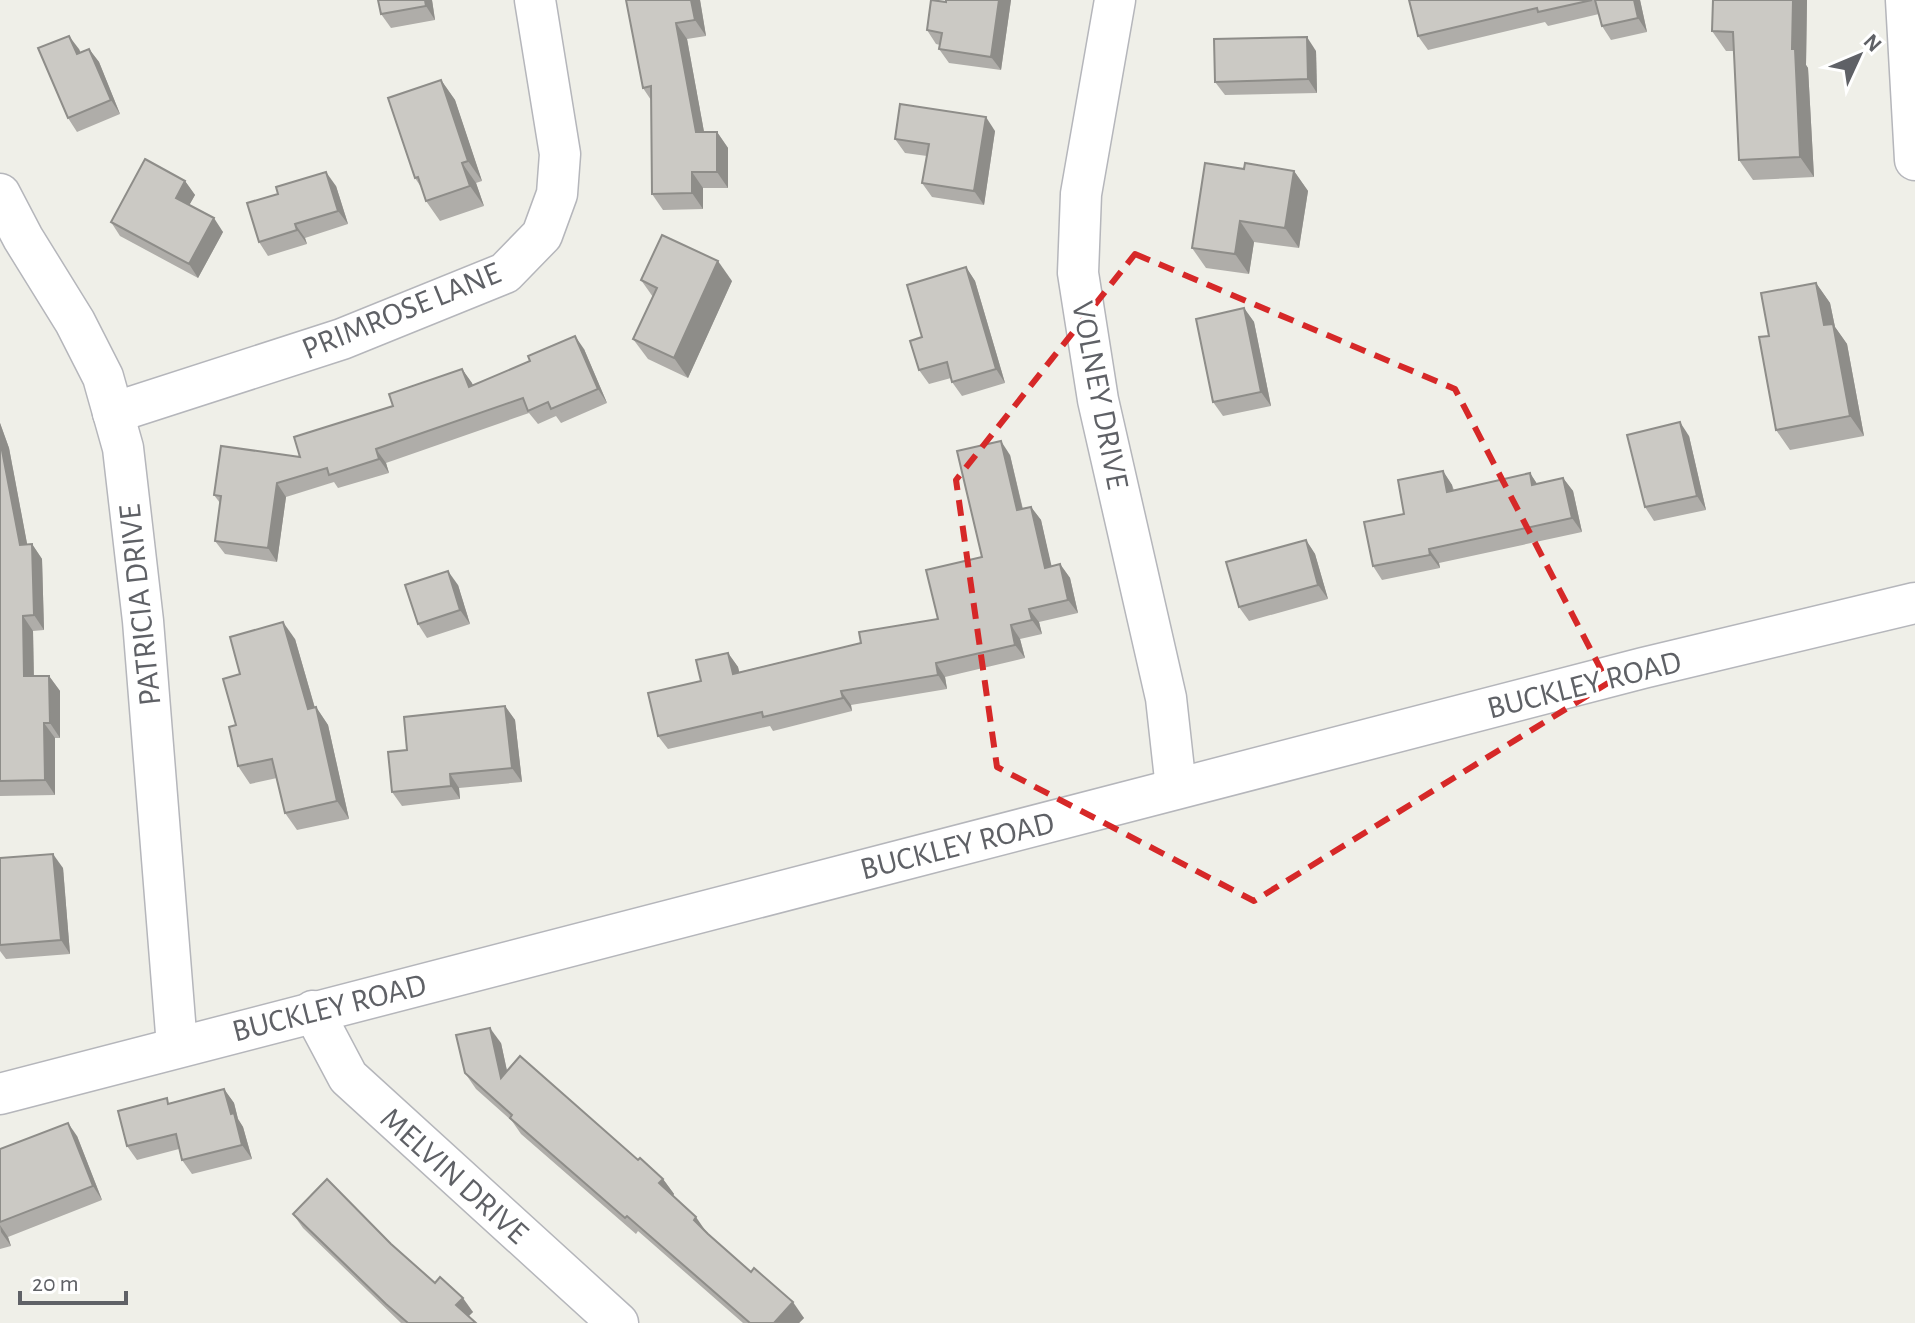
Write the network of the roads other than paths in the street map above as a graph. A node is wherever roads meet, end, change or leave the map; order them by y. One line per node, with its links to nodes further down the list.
1 (535, 0): 6 (street, PRIMROSE LANE)
2 (1115, 0): 8 (street, VOLNEY DRIVE)
3 (1906, 0): 4 (street)
4 (1915, 160)
5 (0, 194): 6 (street, PATRICIA DRIVE)
6 (113, 413): 10 (street, PATRICIA DRIVE)
7 (1915, 603): 8 (street, BUCKLEY ROAD)
8 (1176, 788): 9 (street, BUCKLEY ROAD)
9 (313, 1011): 10 (street, BUCKLEY ROAD); 12 (street, MELVIN DRIVE)
10 (177, 1046): 11 (street, BUCKLEY ROAD)
11 (0, 1094)
12 (618, 1323)

